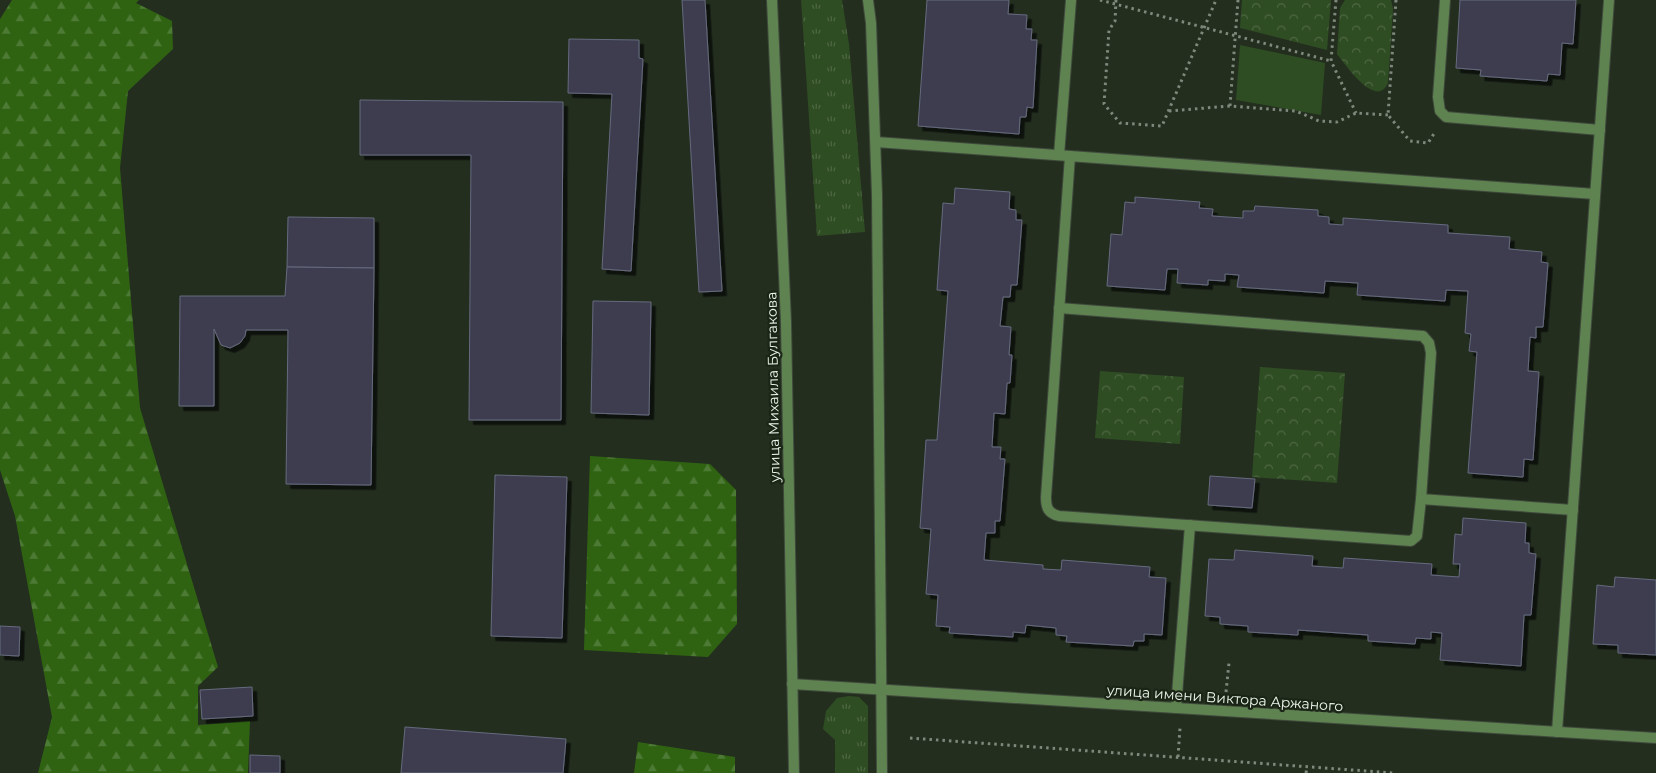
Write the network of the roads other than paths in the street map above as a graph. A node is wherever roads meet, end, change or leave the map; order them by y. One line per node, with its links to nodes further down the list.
1 (772, 0): 14 (street, улица Михаила Булгакова)
2 (868, 0): 7 (street)
3 (1071, 0): 8 (street)
4 (1445, 0): 6 (street)
5 (1609, 0): 6 (street)
6 (1600, 130): 9 (street)
7 (876, 142): 8 (street); 15 (street)
8 (1065, 156): 9 (street); 10 (street)
9 (1595, 194): 12 (street)
10 (1059, 308): 11 (street); 13 (street)
11 (1421, 499): 12 (street); 13 (street)
12 (1572, 510): 17 (street)
13 (1190, 526): 16 (street)
14 (792, 684): 15 (street, улица имени Виктора Аржаного); 19 (street, улица Михаила Булгакова)
15 (883, 690): 16 (street, улица имени Виктора Аржаного); 20 (street)
16 (1176, 708): 17 (street, улица имени Виктора Аржаного)
17 (1557, 732): 18 (street, улица имени Виктора Аржаного)
18 (1656, 738)
19 (794, 773)
20 (882, 773)

